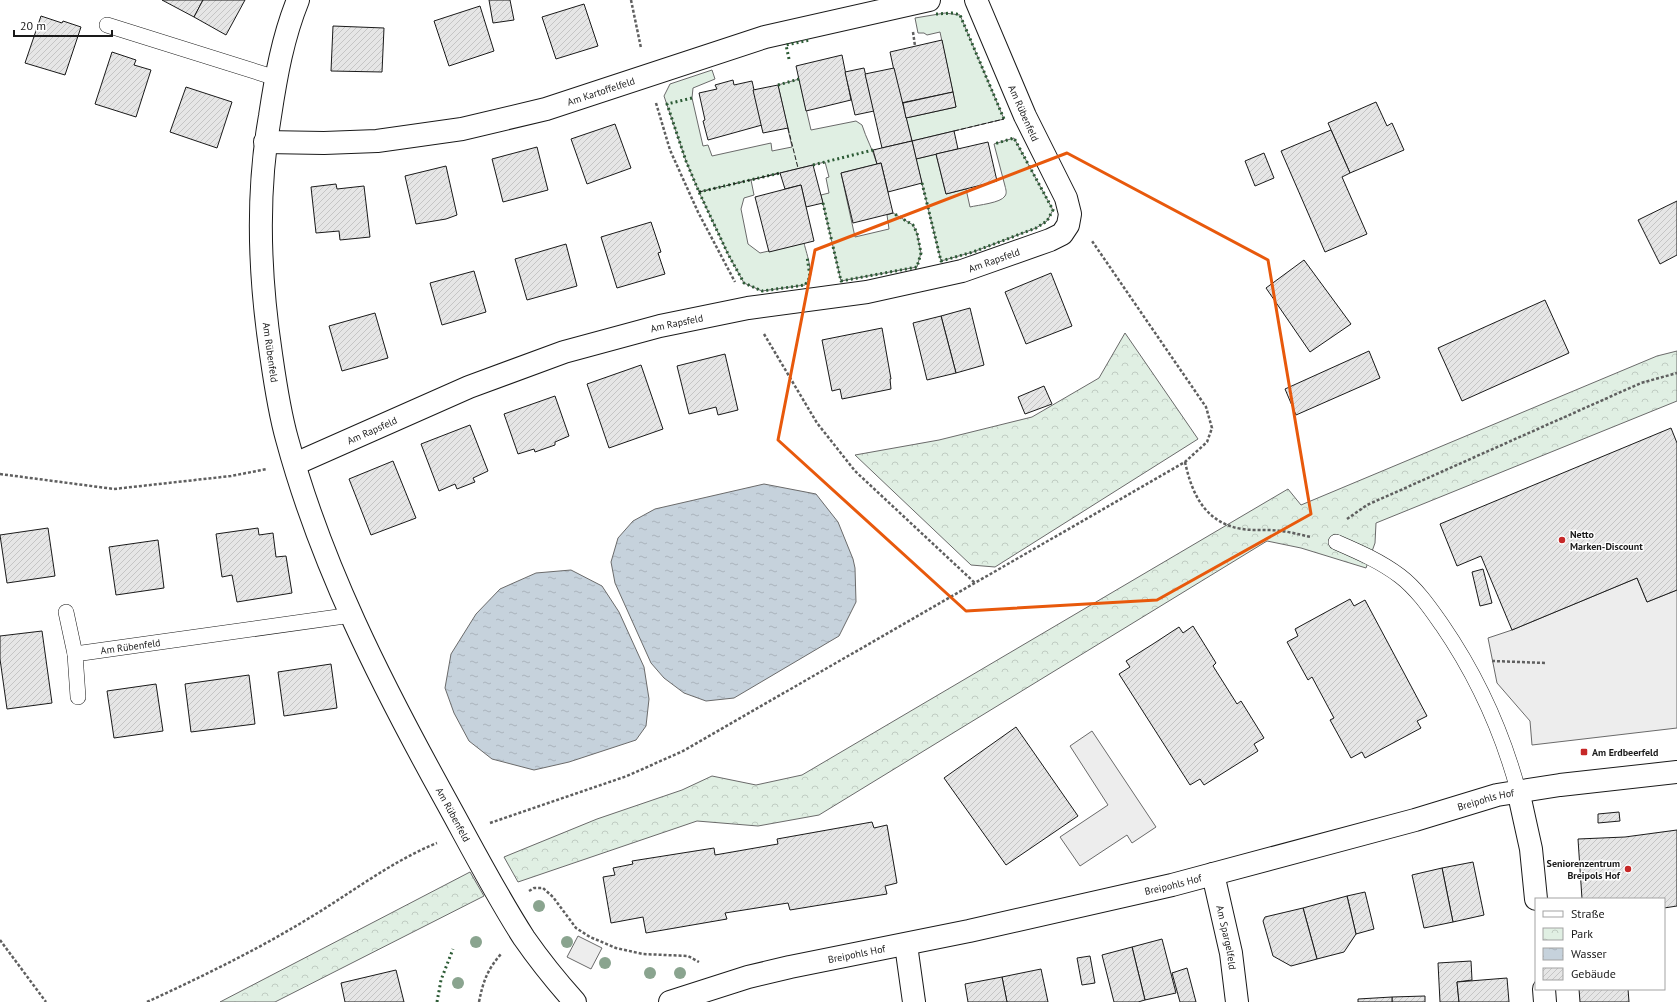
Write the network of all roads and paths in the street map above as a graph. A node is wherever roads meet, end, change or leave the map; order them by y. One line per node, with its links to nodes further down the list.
1 (298, 0): 5 (street, Am Rübenfeld)
2 (929, 0): 6 (street, Am Kartoffelfeld)
3 (976, 0): 7 (street, Am Rübenfeld)
4 (107, 25): 5 (lane)
5 (276, 78): 6 (street, Am Rübenfeld)
6 (265, 142): 10 (street, Am Rübenfeld)
7 (1068, 225): 9 (path); 10 (street, Am Rapsfeld)
8 (1677, 373): 12 (path)
9 (1185, 462): 12 (path); 21 (path)
10 (295, 464): 11 (path); 14 (street, Am Rübenfeld)
11 (0, 474)
12 (1336, 542): 16 (lane)
13 (66, 612): 15 (lane)
14 (352, 615): 15 (lane, Am Rübenfeld); 21 (street, Am Rübenfeld)
15 (75, 654): 18 (lane)
16 (1464, 659): 17 (path); 20 (lane)
17 (1546, 663)
18 (78, 698)
19 (1677, 772): 20 (street, Breipohls Hof)
20 (1518, 790): 22 (street, Breipohls Hof); 23 (street)
21 (464, 833): 24 (street, Am Rübenfeld); 31 (path)
22 (1213, 874): 27 (street, Breipohls Hof); 36 (street, Am Spargelfeld)
23 (1536, 898)
24 (504, 904): 25 (street, Am Rübenfeld); 28 (path)
25 (523, 936): 32 (path); 33 (street, Am Rübenfeld)
26 (0, 940): 30 (path)
27 (906, 945): 28 (street, Breipohls Hof); 35 (street)
28 (709, 989): 34 (street, Breipohls Hof)
29 (1544, 990): 37 (street)
30 (46, 1002)
31 (147, 1002)
32 (479, 1002)
33 (575, 1002)
34 (670, 1002)
35 (914, 1002)
36 (1237, 1002)
37 (1545, 1002)

